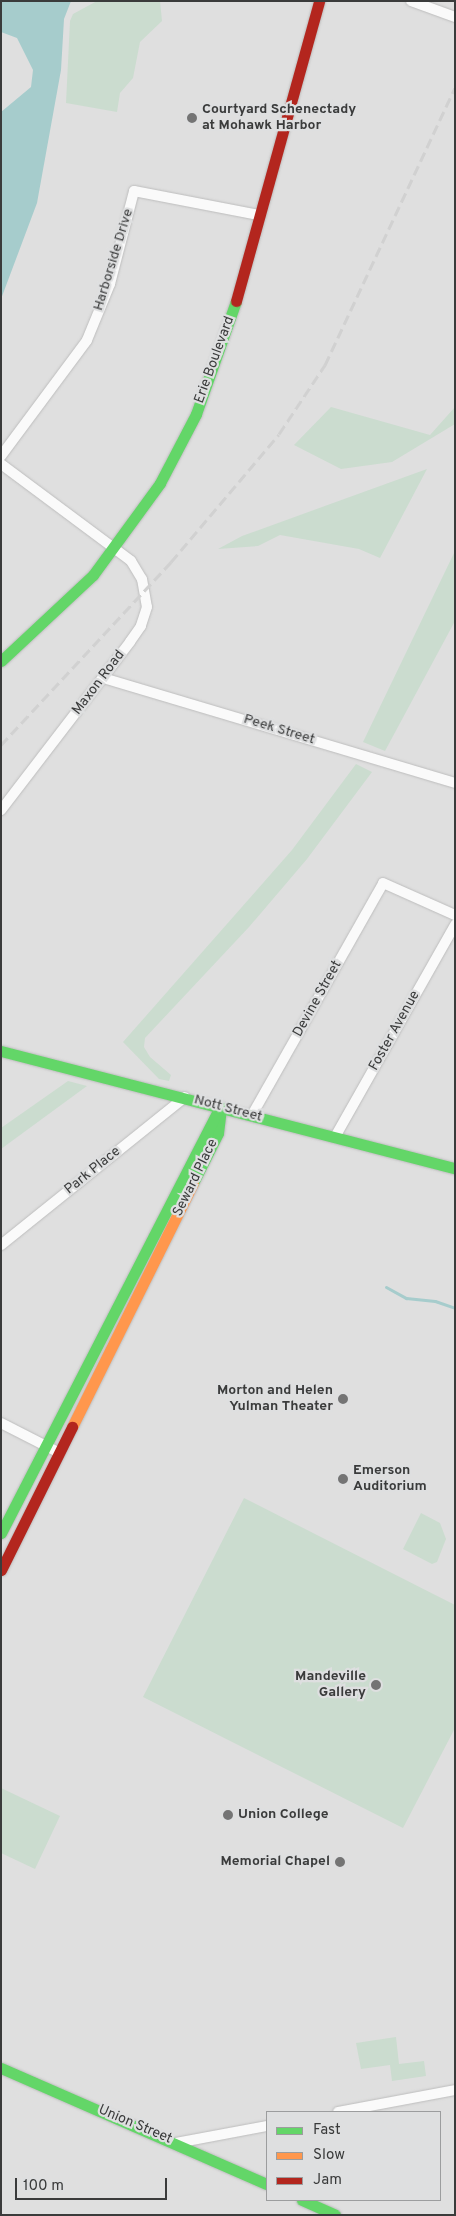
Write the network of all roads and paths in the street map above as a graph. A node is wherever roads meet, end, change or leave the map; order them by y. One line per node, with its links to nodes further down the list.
1 (319, 1): 4 (main road, Erie Boulevard)
2 (410, 1): 3 (street)
3 (455, 17)
4 (260, 215): 5 (street, Harborside Drive); 7 (main road, Erie Boulevard)
5 (1, 456)
6 (1, 464): 7 (street, Maxon Road)
7 (114, 549): 8 (main road, Erie Boulevard); 9 (street, Maxon Road)
8 (1, 661)
9 (103, 678): 10 (street, Peek Street); 11 (street, Maxon Road)
10 (455, 783)
11 (1, 810)
12 (455, 915): 17 (street, Devine Street)
13 (455, 925): 18 (street, Foster Avenue)
14 (1, 1051): 15 (main road, Nott Street)
15 (185, 1097): 16 (main road, Nott Street); 20 (street, Park Place)
16 (221, 1107): 17 (main road, Nott Street); 22 (main road, Seward Place); 23 (main road, Seward Place)
17 (252, 1115): 18 (main road, Nott Street)
18 (334, 1137): 19 (main road, Nott Street)
19 (455, 1168)
20 (1, 1245)
21 (1, 1423): 22 (street)
22 (44, 1444): 23 (street); 24 (main road, Seward Place)
23 (60, 1453): 25 (main road, Seward Place)
24 (1, 1533)
25 (1, 1570)
26 (1, 2068): 30 (main road, Union Street)
27 (455, 2090): 28 (street)
28 (343, 2111)
29 (266, 2126): 30 (street)
30 (176, 2144): 31 (main road, Union Street)
31 (266, 2184)
32 (304, 2201): 33 (main road)
33 (335, 2215)

